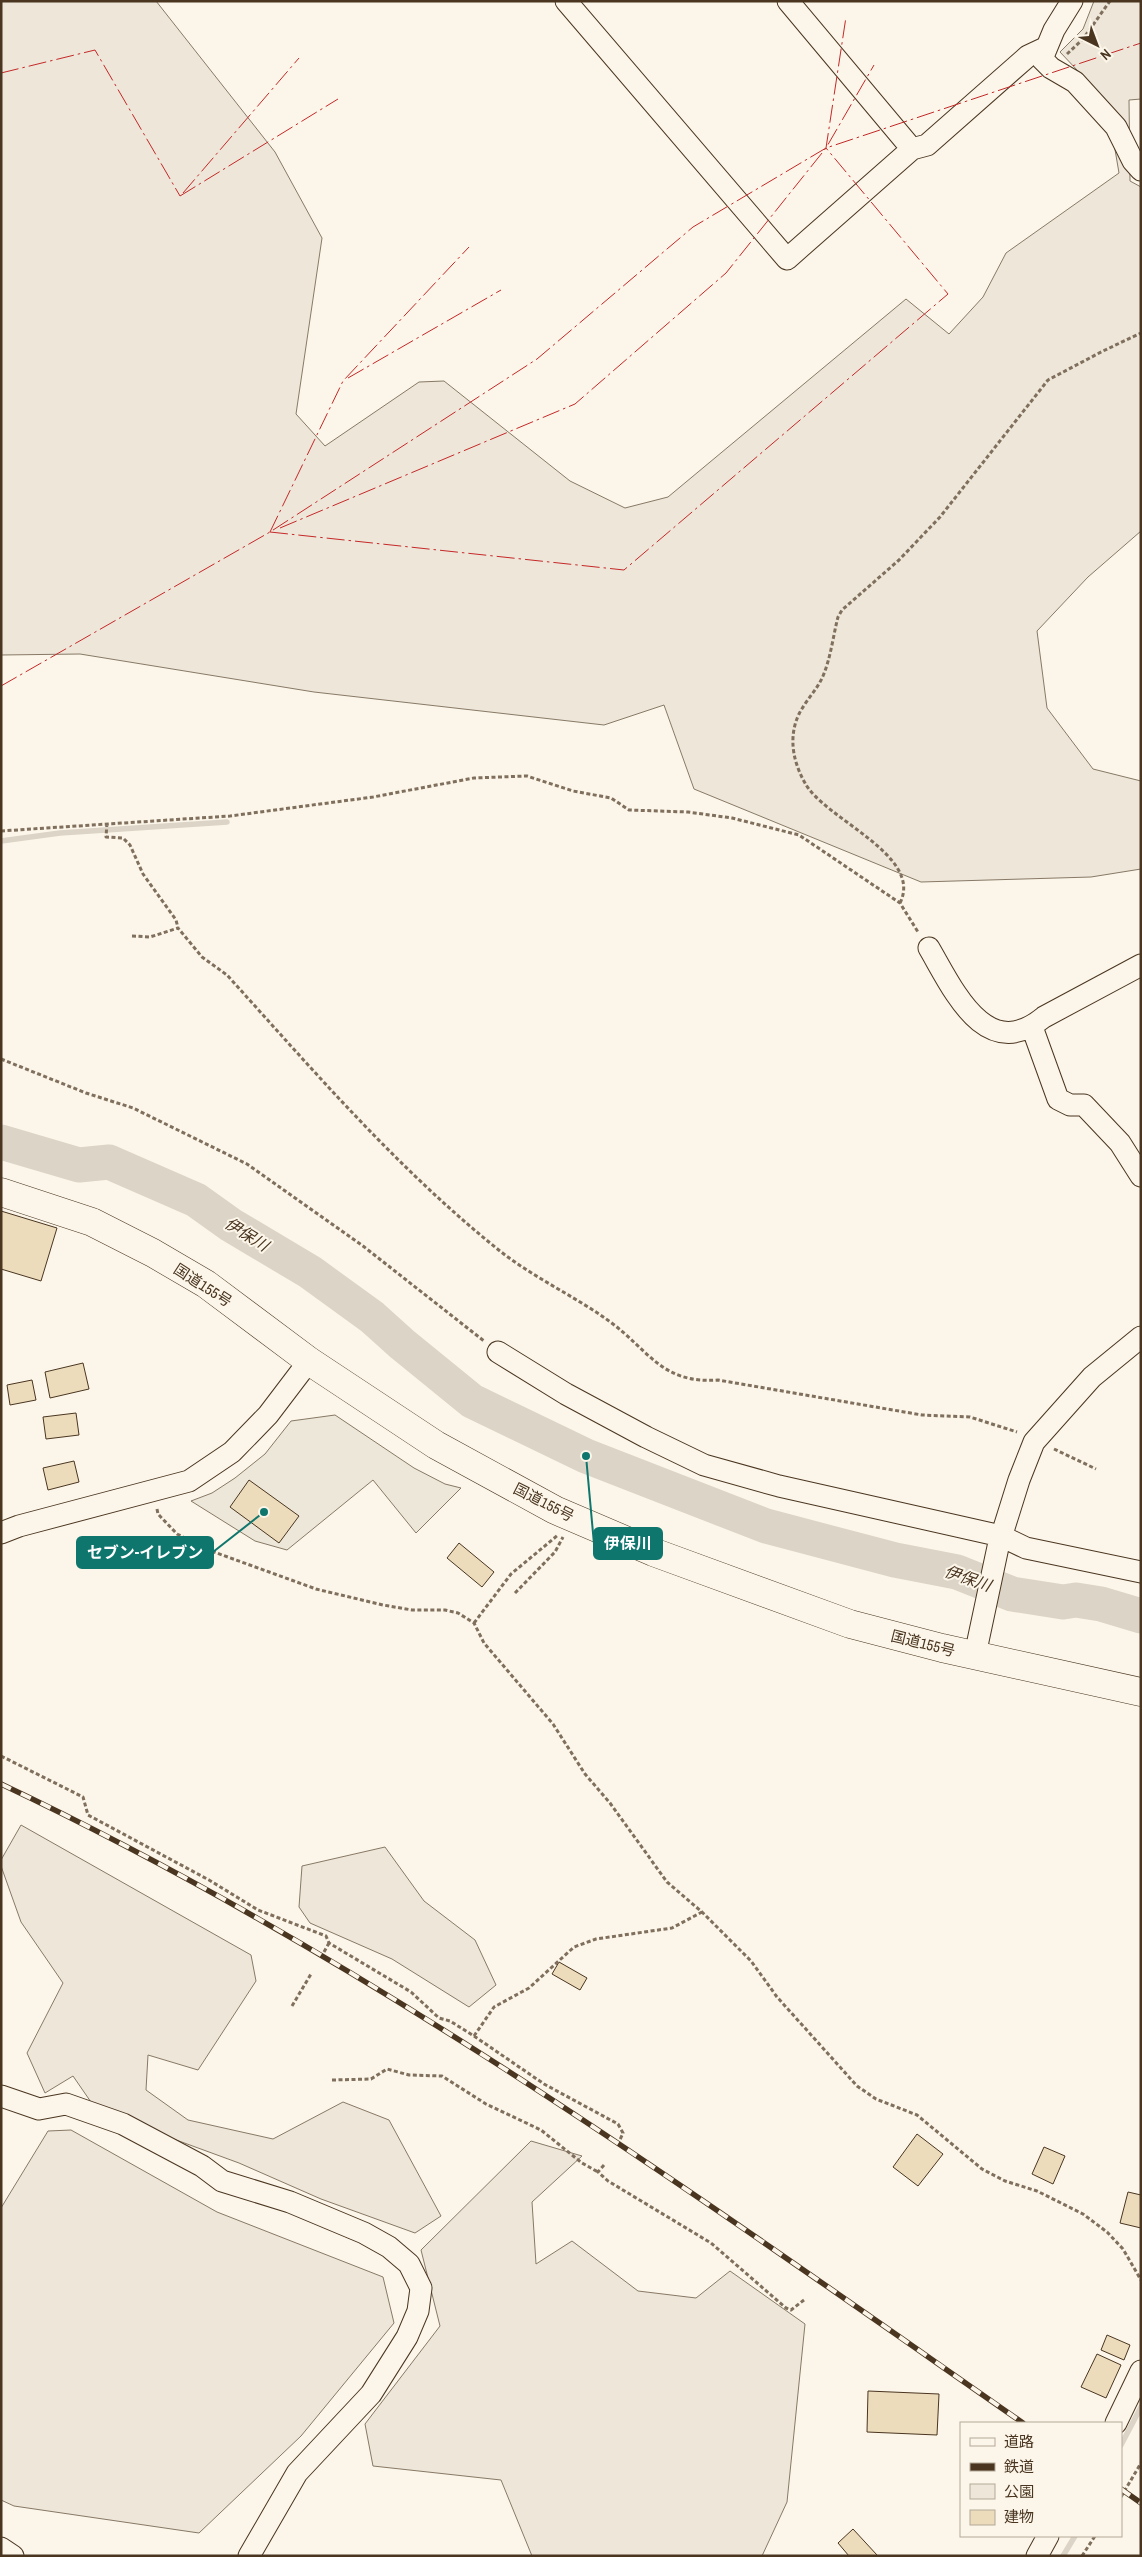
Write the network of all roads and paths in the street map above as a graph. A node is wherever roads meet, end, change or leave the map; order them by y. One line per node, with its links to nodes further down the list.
1 (566, 1): 6 (street)
2 (788, 1): 6 (street)
3 (1072, 1): 5 (street)
4 (1110, 1): 5 (path)
5 (1053, 54): 6 (street); 7 (street)
6 (912, 149)
7 (1141, 170)
8 (1141, 333): 11 (path)
9 (107, 823): 10 (path); 11 (path); 12 (path)
10 (1, 831)
11 (900, 903): 14 (path)
12 (178, 928): 13 (path); 23 (path)
13 (132, 936)
14 (929, 948): 16 (street)
15 (1141, 965): 16 (street)
16 (1032, 1027): 18 (street)
17 (1, 1059): 21 (path)
18 (1141, 1176)
19 (1, 1192): 22 (highway, 国道155号)
20 (1141, 1336): 23 (street)
21 (498, 1352): 27 (street)
22 (309, 1360): 25 (street); 31 (highway, 国道155号)
23 (1036, 1440): 24 (path); 27 (street)
24 (1096, 1469)
25 (153, 1491): 26 (street); 30 (path)
26 (1, 1533)
27 (999, 1542): 28 (street); 31 (street)
28 (1141, 1572)
29 (515, 1593): 30 (path)
30 (474, 1623): 34 (path)
31 (975, 1655): 32 (highway, 国道155号)
32 (1141, 1692)
33 (1, 1756): 35 (path)
34 (702, 1912): 39 (path); 45 (path)
35 (329, 1943): 36 (path); 39 (path)
36 (324, 1952)
37 (311, 1974): 38 (path)
38 (292, 2006)
39 (474, 2036): 42 (path)
40 (332, 2080): 44 (path)
41 (1, 2096): 55 (street)
42 (619, 2142)
43 (604, 2165): 44 (path)
44 (598, 2172): 46 (path)
45 (1141, 2280)
46 (804, 2300)
47 (1141, 2371): 48 (street)
48 (1116, 2422)
49 (1141, 2463): 50 (path)
50 (1122, 2495)
51 (1047, 2537): 56 (street)
52 (1094, 2537): 57 (path)
53 (1, 2548): 54 (street)
54 (13, 2556)
55 (249, 2556)
56 (1037, 2556)
57 (1082, 2556)

